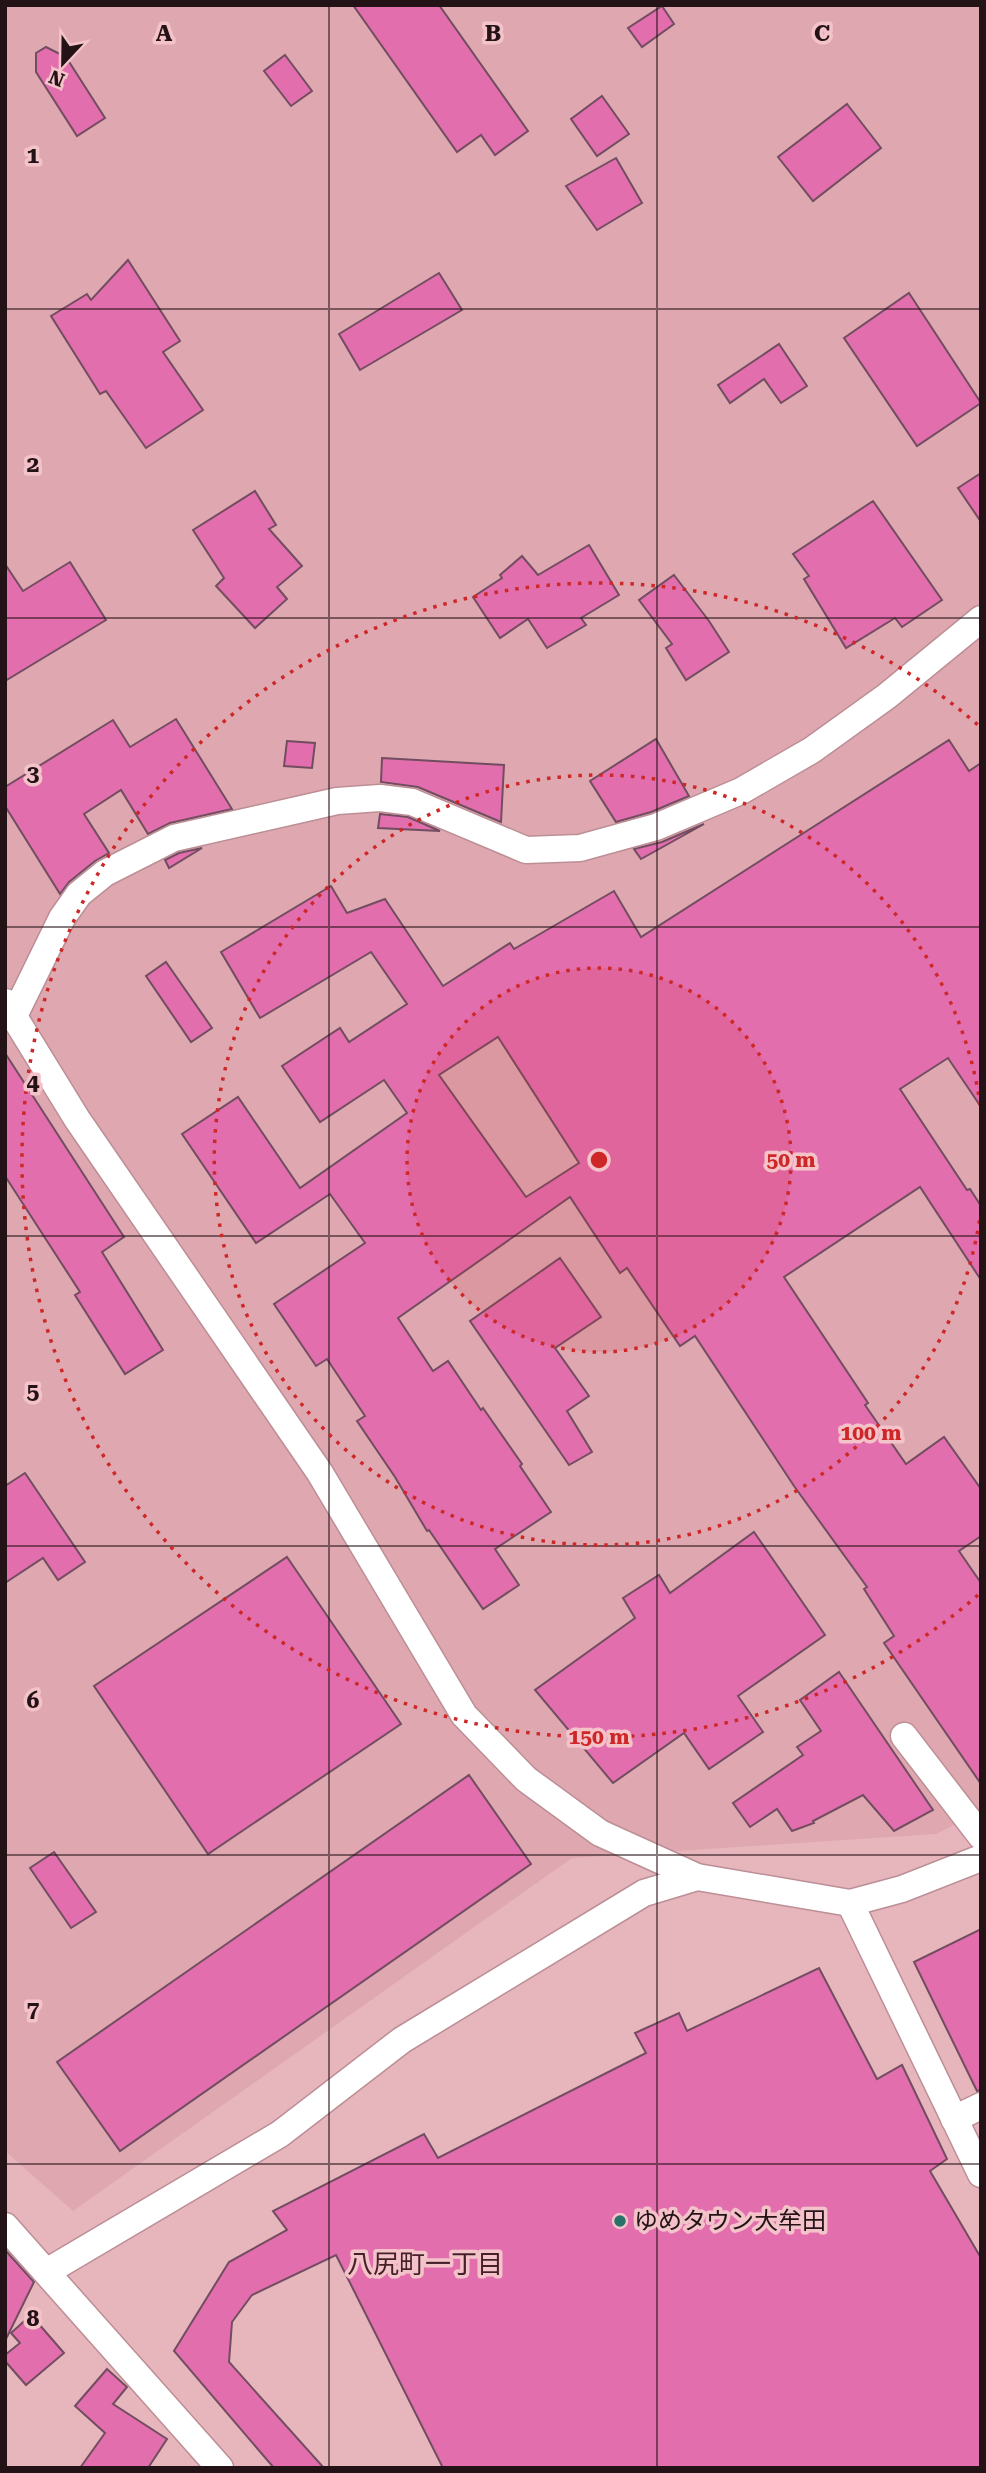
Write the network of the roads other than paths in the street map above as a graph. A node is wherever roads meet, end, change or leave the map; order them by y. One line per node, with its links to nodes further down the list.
1 (981, 620): 2 (street)
2 (9, 1010): 6 (street)
3 (904, 1736): 4 (street)
4 (981, 1836)
5 (981, 1858): 7 (street)
6 (697, 1877): 7 (street); 12 (street)
7 (850, 1903): 9 (street)
8 (981, 2106): 9 (street)
9 (954, 2119): 10 (street)
10 (981, 2174)
11 (5, 2226): 12 (street)
12 (48, 2271): 13 (street)
13 (220, 2468)

